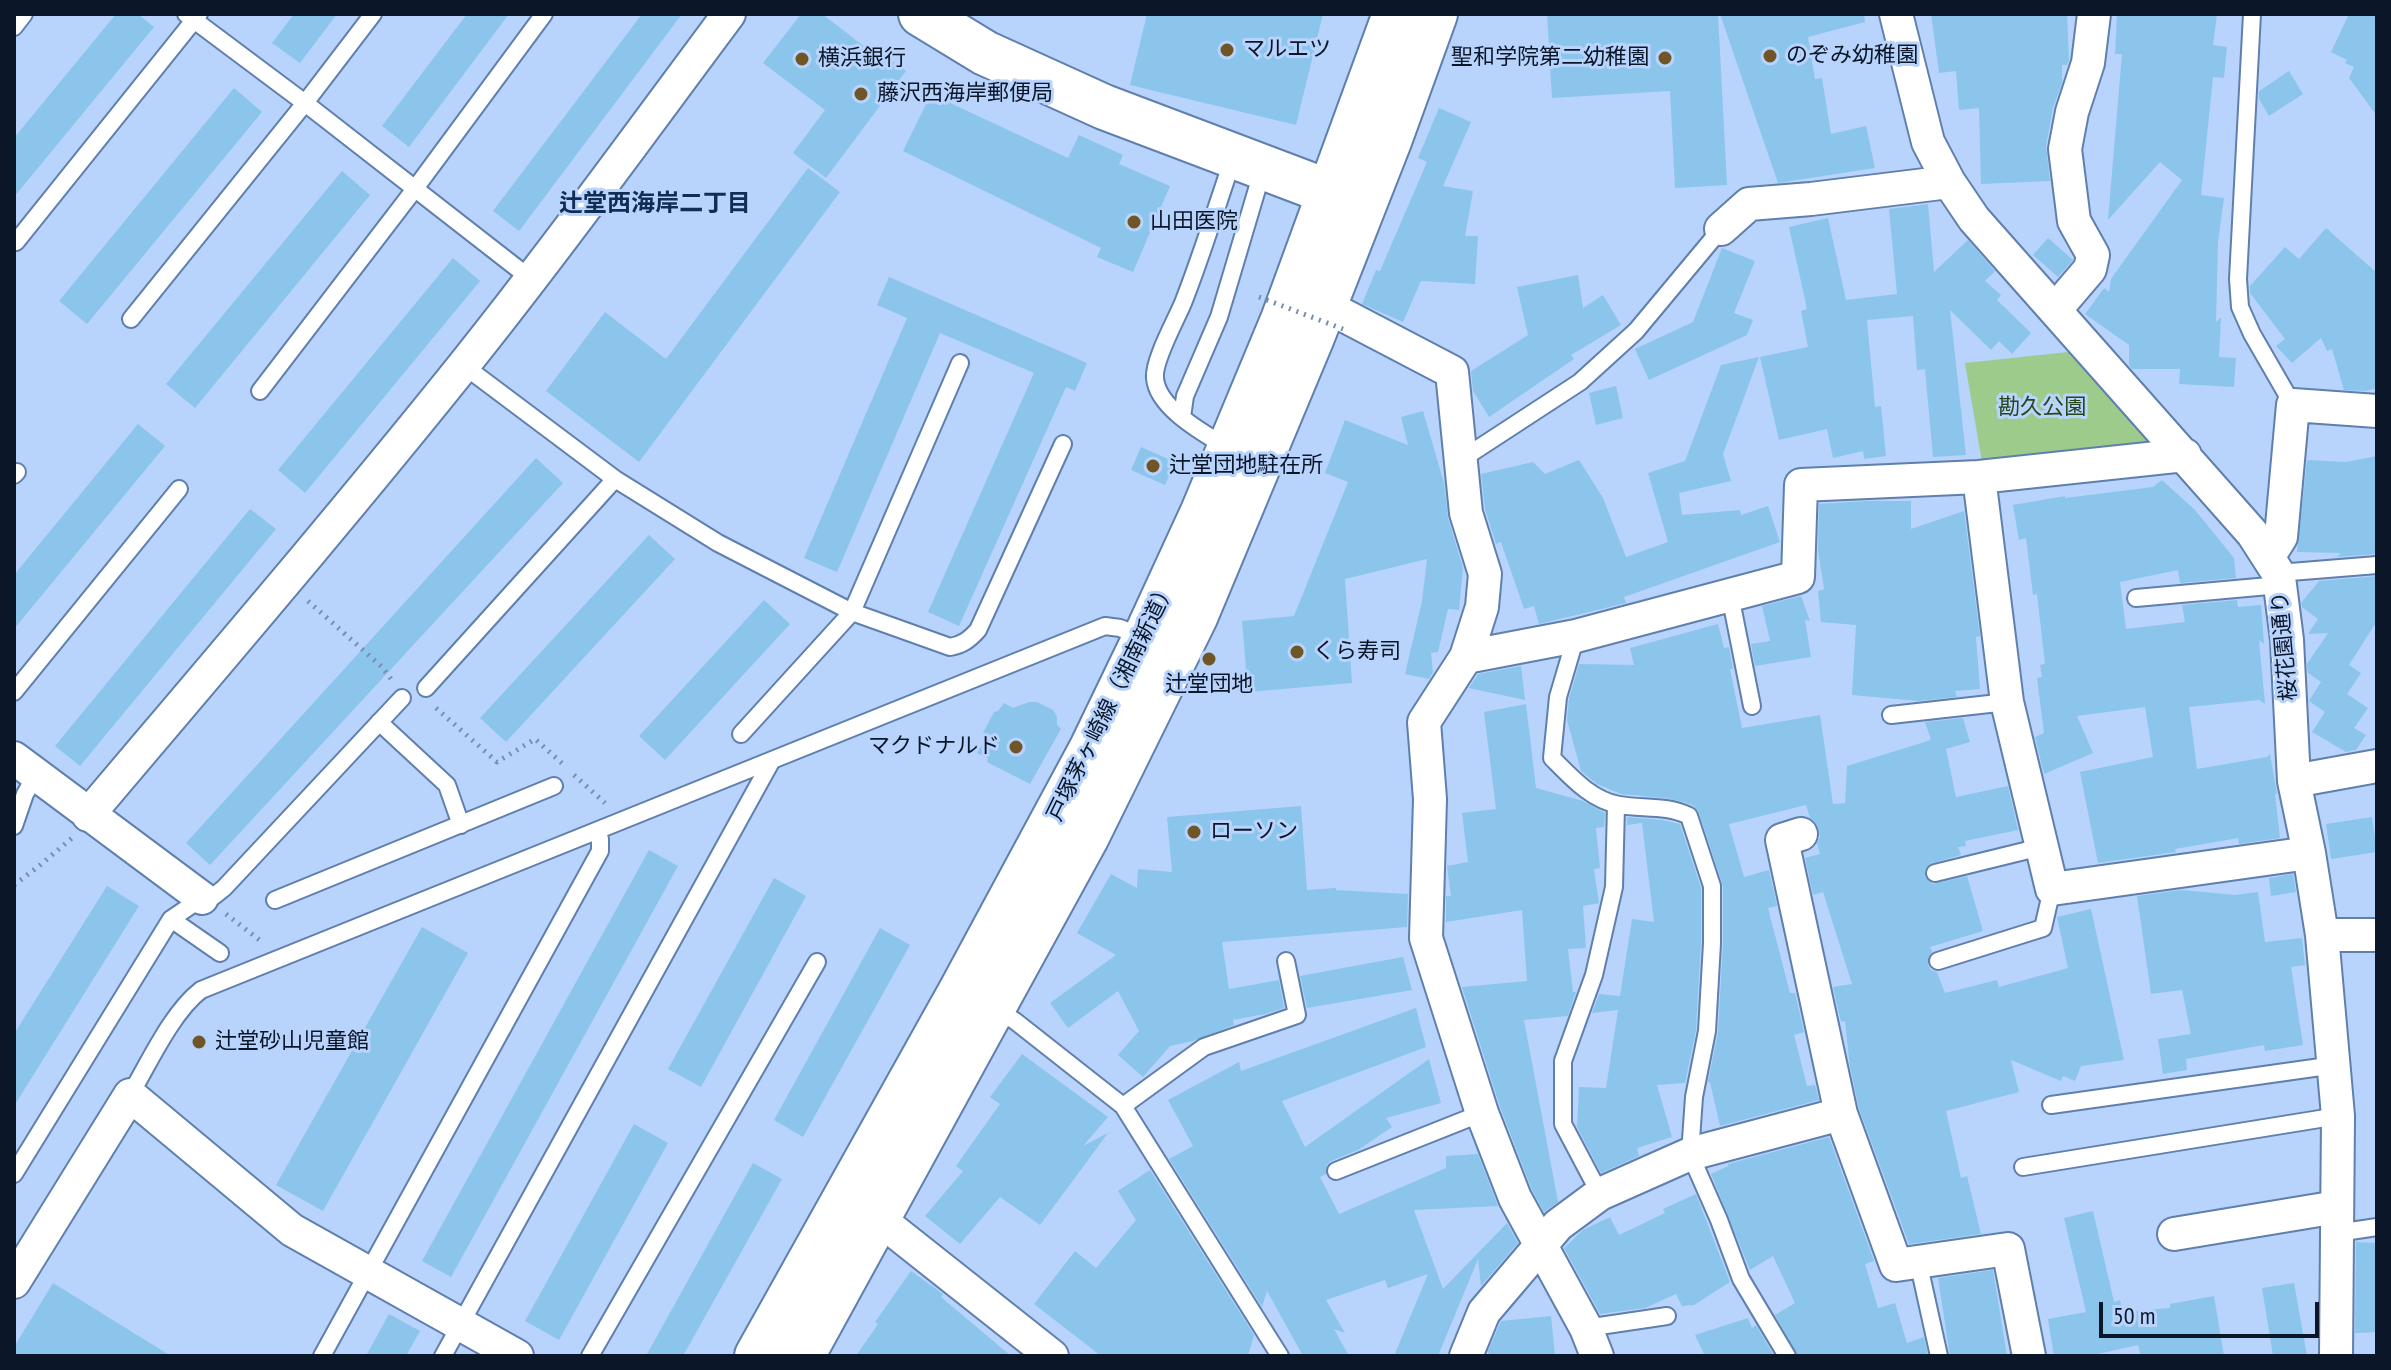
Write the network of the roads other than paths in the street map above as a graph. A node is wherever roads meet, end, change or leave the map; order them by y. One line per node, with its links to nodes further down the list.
1 (24, 14): 12 (lane)
2 (373, 14): 13 (lane)
3 (544, 14): 16 (lane)
4 (729, 14): 20 (street)
5 (921, 14): 14 (main road)
6 (1395, 14): 17 (main road, 戸塚茅ヶ崎線（湘南新道）)
7 (1435, 14): 17 (main road, 戸塚茅ヶ崎線（湘南新道）)
8 (1896, 14): 15 (street)
9 (2094, 14): 21 (street)
10 (2252, 14): 27 (lane)
11 (193, 16): 13 (lane); 19 (lane)
12 (14, 27)
13 (305, 103): 16 (lane); 23 (lane)
14 (1249, 162): 17 (main road); 29 (lane); 29 (lane)
15 (1949, 182): 18 (street); 21 (street)
16 (414, 190): 20 (lane); 26 (lane)
17 (1347, 199): 22 (main road, 戸塚茅ヶ崎線（湘南新道）); 31 (main road, 戸塚茅ヶ崎線（湘南新道）)
18 (1721, 229): 33 (lane)
19 (16, 242)
20 (531, 279): 25 (street)
21 (2055, 310): 32 (street)
22 (1333, 317): 33 (street); 77 (main road, 戸塚茅ヶ崎線（湘南新道）)
23 (131, 319)
24 (960, 363): 41 (lane)
25 (463, 365): 35 (lane); 59 (street)
26 (260, 391)
27 (2293, 405): 28 (street); 38 (street)
28 (2377, 411)
29 (1182, 417): 31 (lane)
30 (1063, 444): 41 (lane)
31 (1230, 449): 43 (main road, 戸塚茅ヶ崎線（湘南新道）)
32 (2185, 455): 34 (street); 38 (street)
33 (1459, 461): 44 (street)
34 (1979, 477): 39 (street); 48 (street)
35 (615, 479): 41 (lane); 47 (lane)
36 (179, 489): 46 (lane)
37 (2377, 565): 38 (lane)
38 (2275, 571): 40 (lane); 56 (street, 桜花園通り)
39 (1730, 595): 42 (street); 49 (lane)
40 (2136, 598)
41 (852, 612): 52 (lane)
42 (1576, 636): 44 (street); 58 (lane)
43 (1145, 638): 53 (lane); 105 (main road, 戸塚茅ヶ崎線（湘南新道）)
44 (1466, 657): 82 (street)
45 (398, 690): 51 (lane)
46 (14, 692)
47 (427, 694)
48 (2007, 702): 50 (lane); 64 (street)
49 (1752, 706)
50 (1891, 715)
51 (379, 722): 60 (lane); 68 (lane)
52 (741, 734)
53 (771, 762): 79 (lane); 99 (lane)
54 (2377, 766): 56 (street)
55 (25, 767): 59 (street); 61 (lane)
56 (2294, 781): 65 (street, 桜花園通り)
57 (554, 786): 60 (lane)
58 (1616, 805): 85 (lane); 89 (lane)
59 (83, 824): 68 (street)
60 (461, 825): 69 (lane)
61 (14, 826)
62 (1801, 834): 83 (street)
63 (600, 839): 96 (lane)
64 (2041, 847): 66 (lane); 67 (street)
65 (2309, 853): 67 (street); 71 (street, 桜花園通り)
66 (1935, 873)
67 (2052, 889): 75 (lane)
68 (202, 898): 70 (lane)
69 (275, 900)
70 (171, 919): 73 (lane); 88 (lane)
71 (2322, 935): 72 (street); 78 (street, 桜花園通り)
72 (2377, 935)
73 (220, 953)
74 (1286, 961): 81 (lane)
75 (1938, 961)
76 (817, 962): 104 (lane)
77 (994, 1008): 81 (lane); 90 (main road, 戸塚茅ヶ崎線（湘南新道）)
78 (2335, 1065): 80 (lane); 84 (street, 桜花園通り)
79 (130, 1095): 96 (street); 97 (street)
80 (2051, 1105)
81 (1123, 1106): 108 (lane)
82 (1482, 1113): 87 (lane); 94 (street)
83 (1841, 1114): 85 (street); 95 (street)
84 (2338, 1116): 86 (lane); 91 (street, 桜花園通り)
85 (1690, 1154): 89 (street); 110 (lane)
86 (2023, 1167)
87 (1336, 1171)
88 (14, 1174)
89 (1600, 1194): 94 (street)
90 (879, 1219): 106 (main road, 戸塚茅ヶ崎線（湘南新道）); 107 (street)
91 (2337, 1220): 92 (lane); 93 (street); 113 (street, 桜花園通り)
92 (2377, 1227)
93 (2174, 1234)
94 (1540, 1246): 100 (street); 109 (street)
95 (1918, 1261): 111 (lane); 112 (street)
96 (368, 1273): 99 (street); 101 (lane)
97 (14, 1282)
98 (1667, 1316): 100 (lane)
99 (460, 1325): 102 (lane); 103 (street)
100 (1591, 1342)
101 (322, 1356)
102 (443, 1356)
103 (517, 1356)
104 (590, 1356)
105 (757, 1356)
106 (802, 1356)
107 (1052, 1356)
108 (1280, 1356)
109 (1466, 1356)
110 (1787, 1356)
111 (1939, 1356)
112 (2029, 1356)
113 (2336, 1356)

